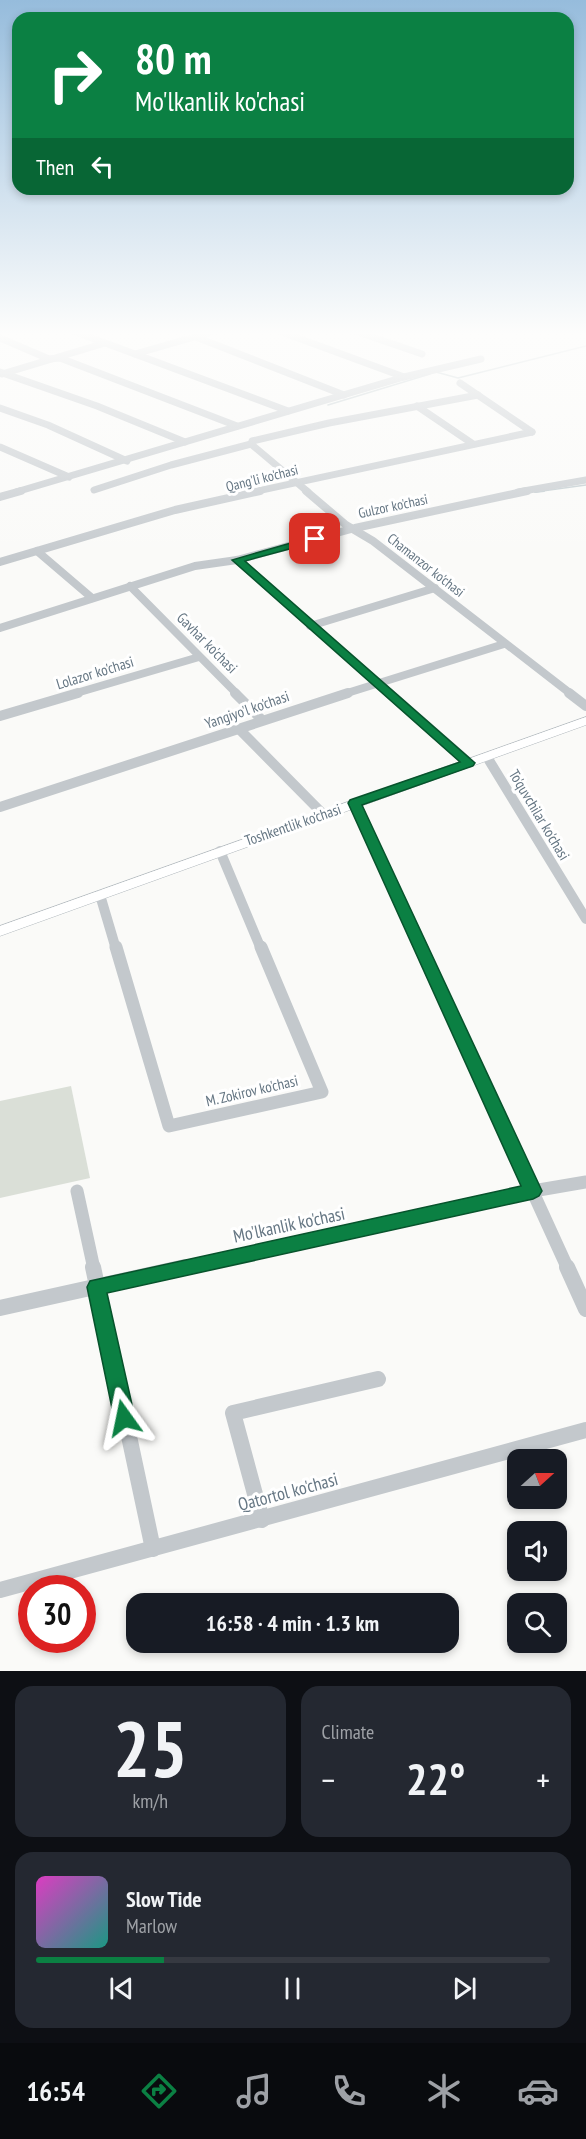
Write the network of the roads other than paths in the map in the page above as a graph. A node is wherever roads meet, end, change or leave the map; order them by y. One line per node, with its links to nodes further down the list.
1 (3, 409): 15 (street)
2 (104, 409): 11 (street)
3 (193, 409): 10 (street)
4 (283, 409): 9 (street)
5 (295, 409): 9 (street)
6 (402, 409): 12 (street)
7 (421, 409): 13 (street)
8 (498, 409): 13 (street, Qang'li ko'chasi)
9 (288, 411): 10 (street)
10 (237, 426): 11 (street)
11 (184, 442): 15 (street)
12 (251, 444): 18 (street, Chamanzor ko'chasi); 19 (street)
13 (473, 444): 18 (street, Qang'li ko'chasi)
14 (0, 447): 16 (street)
15 (127, 461): 16 (street)
16 (69, 477): 20 (street)
17 (586, 480): 21 (street, Gulzor ko'chasi)
18 (296, 482): 21 (street, Chamanzor ko'chasi); 22 (street, Qang'li ko'chasi)
19 (94, 489)
20 (0, 497)
21 (355, 528): 23 (street, Gulzor ko'chasi); 26 (street, Chamanzor ko'chasi)
22 (37, 551): 24 (street, Qang'li ko'chasi); 27 (street)
23 (237, 560): 25 (street, Gulzor ko'chasi); 28 (street)
24 (0, 562)
25 (130, 586): 27 (street, Gulzor ko'chasi); 31 (street, Gavhar ko'chasi)
26 (435, 588): 28 (street); 30 (street, Chamanzor ko'chasi)
27 (92, 598): 29 (street, Gulzor ko'chasi)
28 (310, 626): 32 (street)
29 (0, 628)
30 (504, 644): 32 (street, Yangiyo'l ko'chasi); 33 (street, Chamanzor ko'chasi)
31 (199, 657): 34 (street, Lolazor ko'chasi); 35 (street, Gavhar ko'chasi)
32 (376, 684): 35 (street, Yangiyo'l ko'chasi); 39 (street)
33 (586, 706)
34 (0, 716)
35 (262, 720): 37 (street, Yangiyo'l ko'chasi)
36 (586, 721): 38 (main road, Toshkentlik ko'chasi)
37 (239, 729): 41 (street, Yangiyo'l ko'chasi); 42 (street)
38 (487, 757): 39 (main road, Toshkentlik ko'chasi); 45 (street, To'quvchilar ko'chasi)
39 (469, 763): 40 (main road, Toshkentlik ko'chasi)
40 (355, 803): 42 (main road, Toshkentlik ko'chasi); 49 (street)
41 (0, 807)
42 (323, 814): 43 (main road, Toshkentlik ko'chasi)
43 (220, 851): 44 (main road, Toshkentlik ko'chasi); 44 (street, M. Zokirov ko'chasi)
44 (100, 895): 46 (main road, Toshkentlik ko'chasi)
45 (586, 919)
46 (0, 931)
47 (586, 1182): 49 (street, Mo'lkanlik ko'chasi)
48 (77, 1191): 50 (street)
49 (533, 1191): 50 (street, Mo'lkanlik ko'chasi); 52 (street)
50 (96, 1287): 51 (street, Mo'lkanlik ko'chasi); 56 (street)
51 (0, 1308)
52 (586, 1309)
53 (378, 1379): 55 (street)
54 (586, 1430): 55 (street, Qatortol ko'chasi)
55 (262, 1520): 56 (street, Qatortol ko'chasi)
56 (153, 1549): 57 (street, Qatortol ko'chasi)
57 (0, 1590)

